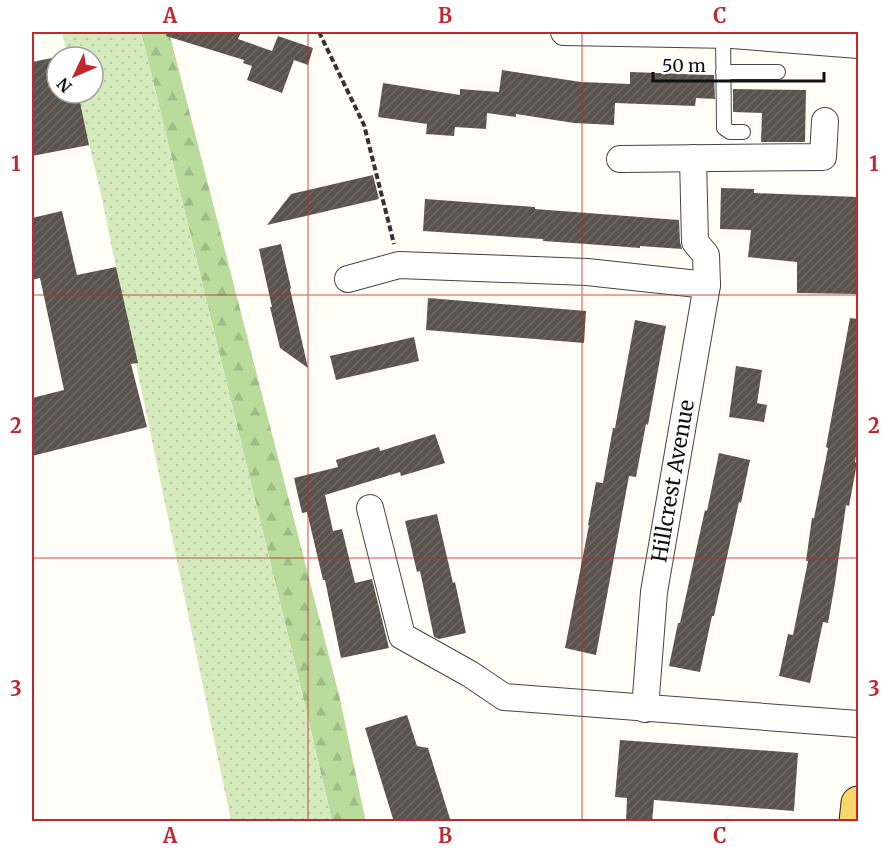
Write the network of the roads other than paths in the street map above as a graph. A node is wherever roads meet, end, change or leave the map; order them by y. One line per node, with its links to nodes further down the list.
1 (564, 32): 2 (street)
2 (689, 33): 3 (street)
3 (723, 35): 4 (street); 6 (lane)
4 (792, 36): 5 (street)
5 (858, 45)
6 (723, 72): 7 (lane); 9 (lane)
7 (778, 72)
8 (825, 121): 10 (street)
9 (743, 132)
10 (693, 158): 11 (street); 13 (street, Hillcrest Avenue)
11 (620, 159)
12 (348, 279): 13 (street)
13 (707, 285): 15 (street, Hillcrest Avenue)
14 (370, 508): 15 (street)
15 (645, 709): 16 (street)
16 (858, 724)
17 (858, 803): 18 (main road)
18 (856, 822)

